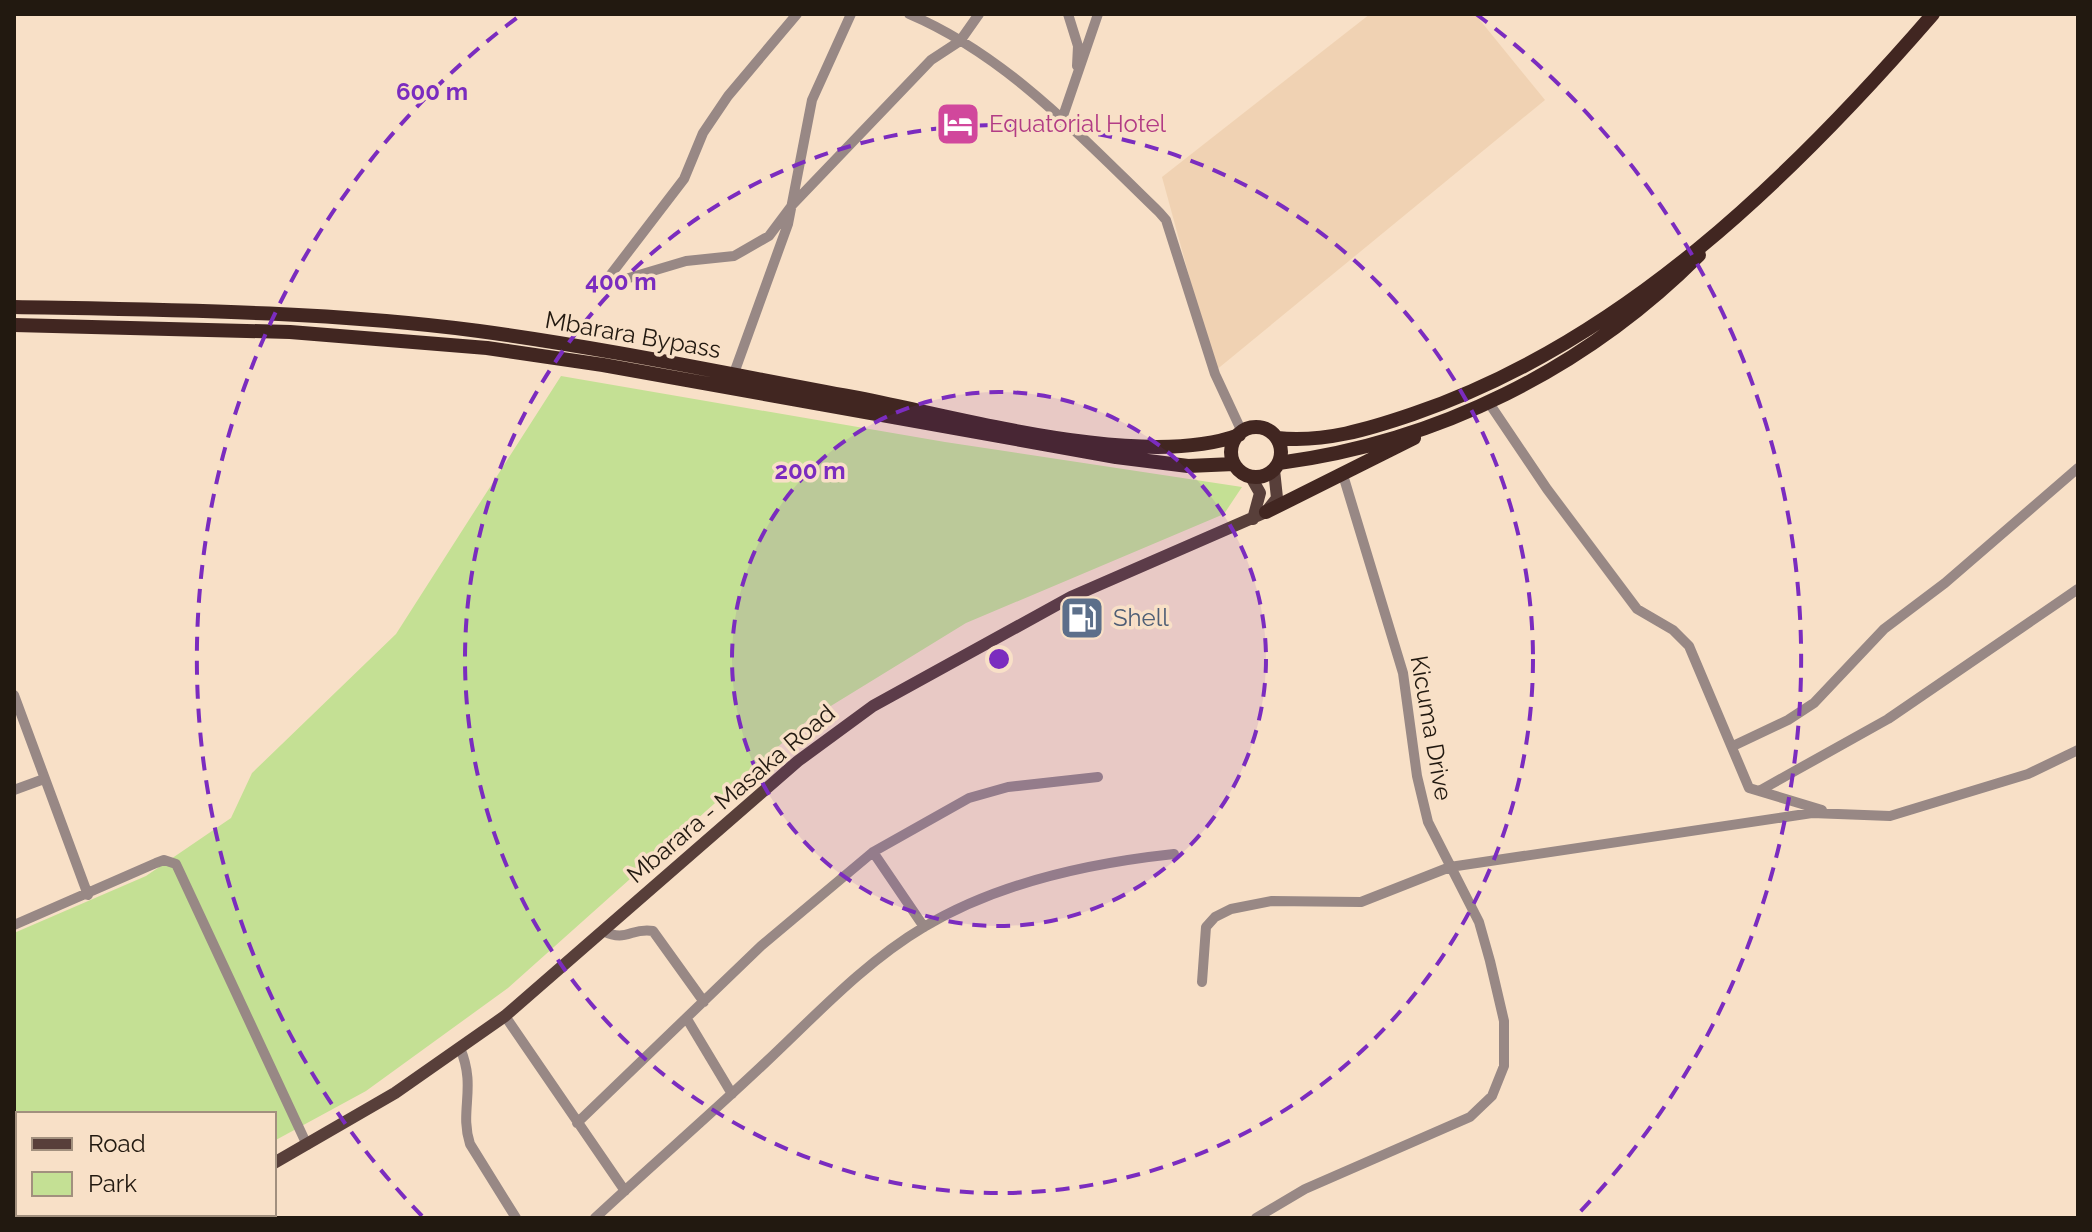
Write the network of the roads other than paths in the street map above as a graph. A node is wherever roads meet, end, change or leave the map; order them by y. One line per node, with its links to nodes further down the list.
1 (797, 14): 11 (street)
2 (851, 14): 11 (street)
3 (909, 14): 8 (street)
4 (979, 14): 8 (street)
5 (1068, 14): 9 (street)
6 (1098, 14): 9 (street)
7 (1933, 14): 12 (highway)
8 (960, 41): 10 (street); 11 (street)
9 (1076, 79): 10 (street)
10 (1062, 119): 18 (street)
11 (793, 204): 15 (street)
12 (1723, 228): 16 (highway); 19 (highway)
13 (14, 307): 15 (highway, Mbarara Bypass)
14 (14, 325): 22 (highway, Mbarara Bypass)
15 (733, 376): 18 (highway, Mbarara Bypass)
16 (1489, 403): 17 (highway); 30 (street)
17 (1435, 425): 20 (highway); 21 (highway)
18 (1240, 433): 19 (highway); 22 (highway)
19 (1277, 438): 23 (highway)
20 (1367, 445): 21 (highway); 23 (highway)
21 (1373, 461): 25 (highway)
22 (1234, 464): 26 (highway)
23 (1276, 466): 26 (highway); 27 (main road)
24 (2078, 468): 30 (street)
25 (1343, 475): 27 (highway); 39 (street, Kicuma Drive)
26 (1251, 477): 27 (main road)
27 (1260, 516): 43 (main road, Mbarara - Masaka Road)
28 (2078, 589): 35 (street)
29 (14, 695): 33 (street)
30 (1733, 746): 35 (street)
31 (2078, 750): 36 (street)
32 (1098, 777): 37 (street)
33 (44, 779): 34 (street); 40 (street)
34 (14, 790)
35 (1759, 791): 36 (street)
36 (1828, 812): 39 (street)
37 (873, 852): 42 (street); 45 (street)
38 (1174, 854): 42 (street)
39 (1450, 867): 44 (street); 56 (street, Kicuma Drive)
40 (88, 895): 41 (street); 51 (street)
41 (14, 925)
42 (924, 927): 49 (street)
43 (603, 931): 45 (street); 46 (main road, Mbarara - Masaka Road)
44 (1202, 982)
45 (704, 1002): 47 (street)
46 (505, 1016): 48 (main road, Mbarara - Masaka Road); 50 (street)
47 (687, 1019): 49 (street); 50 (street)
48 (460, 1048): 51 (main road, Mbarara - Masaka Road); 54 (street)
49 (732, 1094): 53 (street)
50 (577, 1123): 53 (street)
51 (307, 1145): 52 (main road, Mbarara - Masaka Road)
52 (276, 1162)
53 (625, 1191): 55 (street)
54 (516, 1218)
55 (595, 1218)
56 (1256, 1218)

